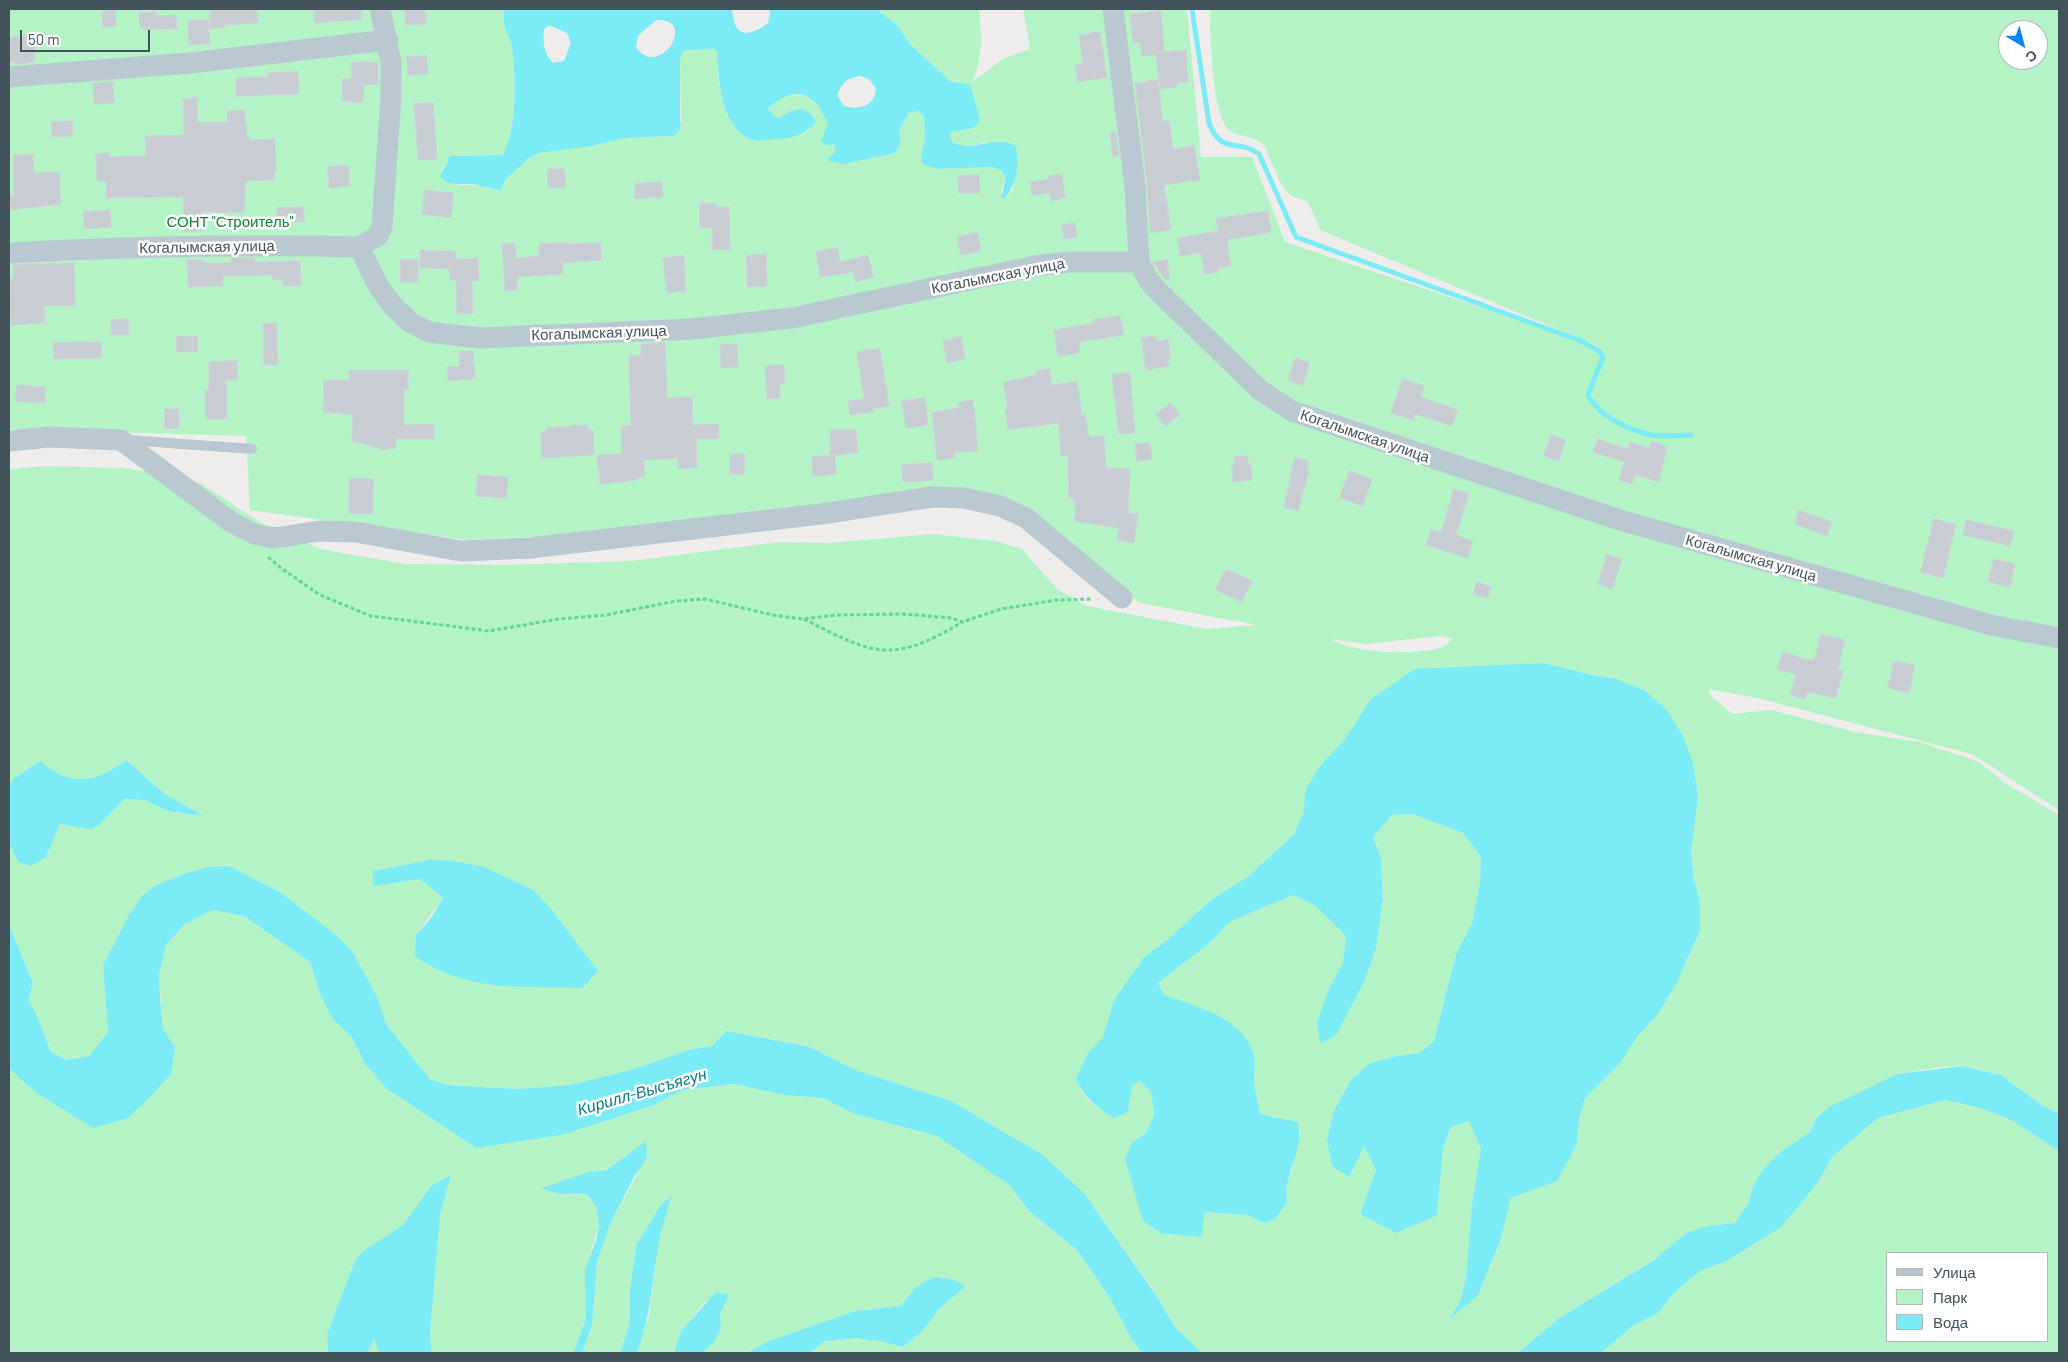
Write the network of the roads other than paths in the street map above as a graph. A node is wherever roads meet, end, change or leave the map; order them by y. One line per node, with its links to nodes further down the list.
1 (380, 9): 3 (street)
2 (1113, 9): 7 (street)
3 (388, 40): 4 (street); 5 (street)
4 (9, 76)
5 (359, 247): 6 (street, Когалымская улица); 7 (street, Когалымская улица)
6 (9, 254)
7 (1139, 262): 12 (street, Когалымская улица)
8 (121, 440): 9 (street); 10 (lane); 11 (street)
9 (9, 441)
10 (252, 449)
11 (1122, 598)
12 (2059, 638)

